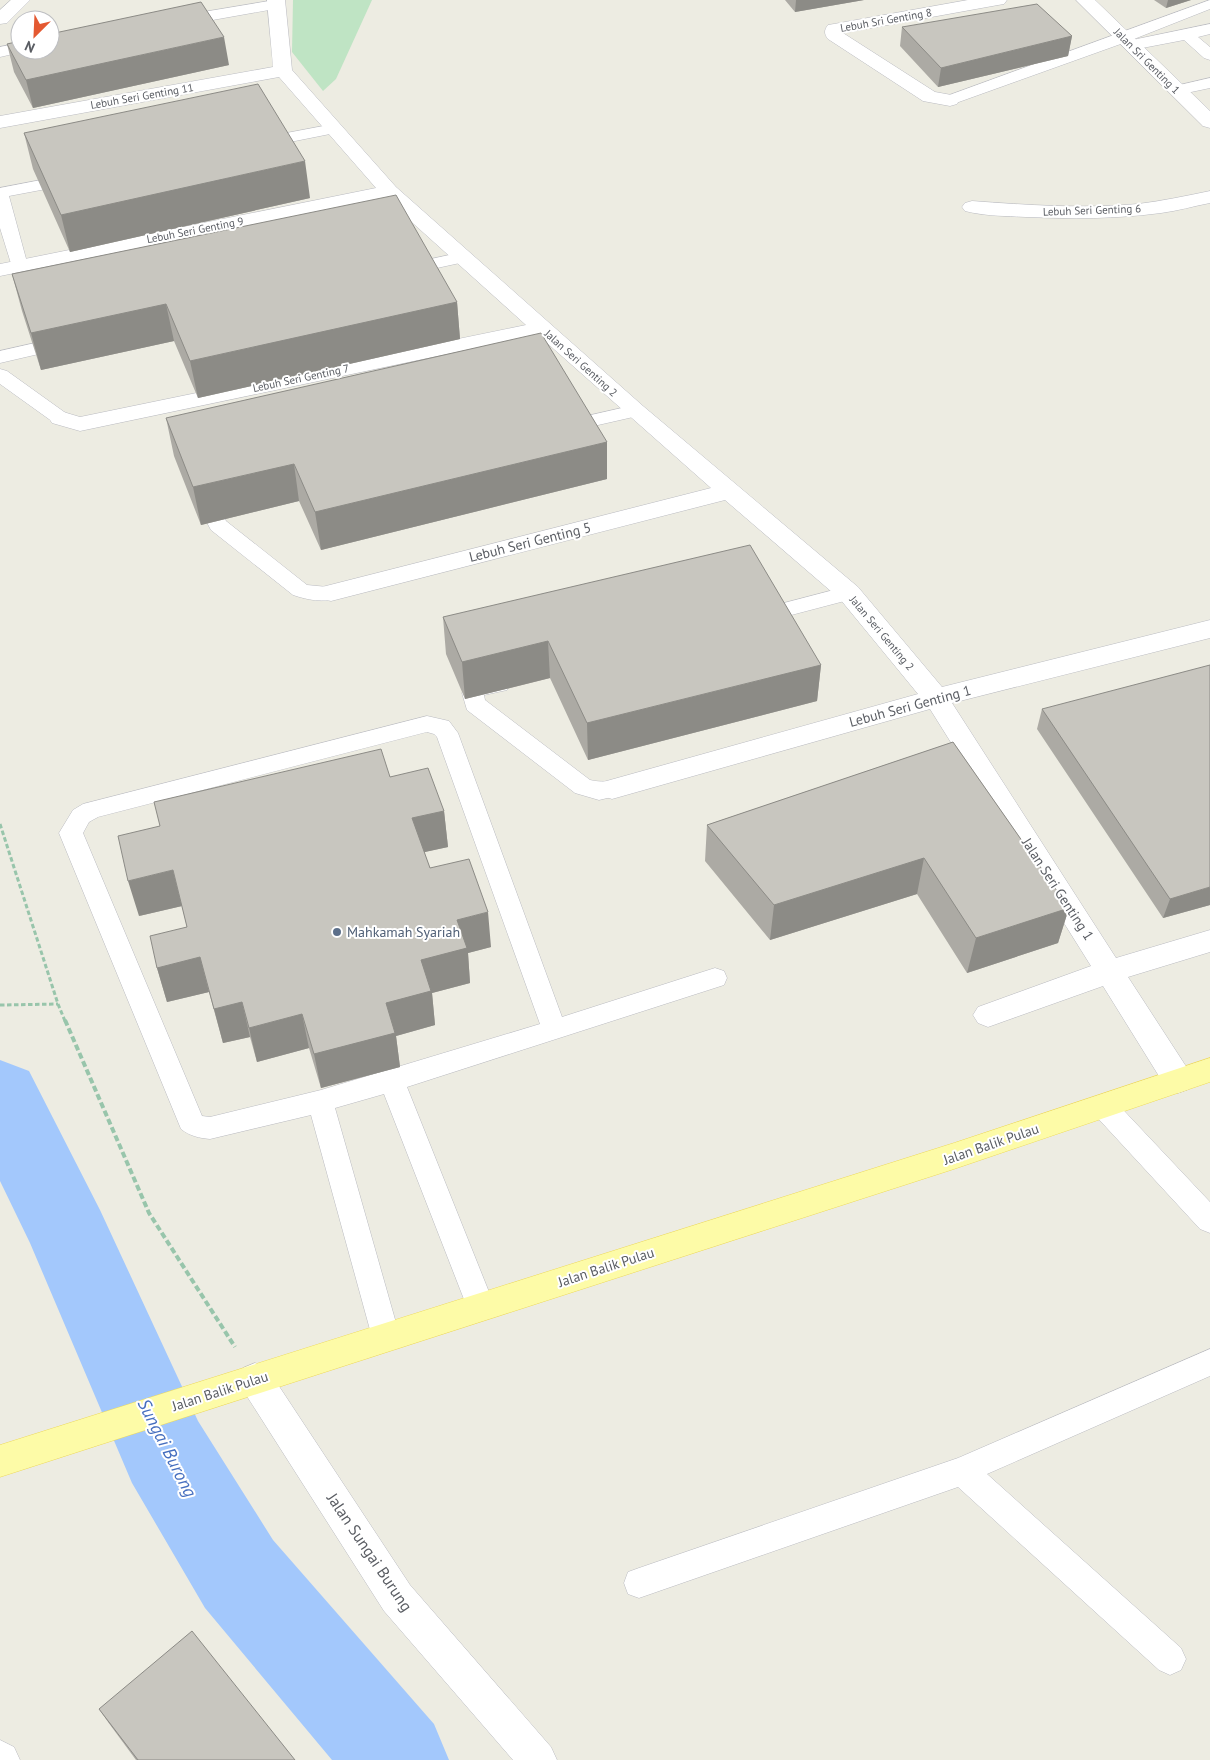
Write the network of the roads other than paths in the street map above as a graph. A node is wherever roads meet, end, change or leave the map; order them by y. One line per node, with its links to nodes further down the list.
1 (21, 0): 6 (street)
2 (998, 0): 15 (street, Lebuh Sri Genting 8)
3 (1085, 0): 10 (street, Jalan Sri Genting 1)
4 (276, 2): 7 (lane); 12 (street)
5 (1210, 4): 10 (lane)
6 (1, 19)
7 (168, 23)
8 (1210, 29): 9 (lane)
9 (1187, 35): 10 (lane); 11 (lane)
10 (1128, 42): 14 (street, Jalan Sri Genting 1); 15 (lane)
11 (1210, 55)
12 (283, 71): 16 (street, Lebuh Seri Genting 11); 18 (street, Jalan Seri Genting 2)
13 (1210, 83): 14 (lane)
14 (1177, 90): 17 (street, Jalan Sri Genting 1)
15 (950, 100)
16 (0, 122)
17 (1210, 122)
18 (334, 128): 19 (lane); 21 (street, Jalan Seri Genting 2)
19 (248, 145)
20 (86, 176): 22 (lane)
21 (389, 191): 25 (street, Jalan Seri Genting 2); 26 (street, Lebuh Seri Genting 9)
22 (0, 194): 26 (lane)
23 (1210, 196): 24 (street, Lebuh Seri Genting 6)
24 (972, 207)
25 (463, 258): 27 (lane); 28 (street, Jalan Seri Genting 2)
26 (9, 268)
27 (386, 274)
28 (543, 328): 32 (street, Jalan Seri Genting 2); 33 (street, Lebuh Seri Genting 7)
29 (88, 337): 30 (lane)
30 (0, 357)
31 (0, 375): 33 (lane)
32 (635, 411): 34 (lane); 35 (street, Jalan Seri Genting 2)
33 (60, 418)
34 (549, 431)
35 (729, 491): 37 (street, Jalan Seri Genting 2); 38 (street, Lebuh Seri Genting 5)
36 (252, 500): 38 (lane)
37 (848, 593): 39 (lane); 42 (street, Jalan Seri Genting 2)
38 (331, 594)
39 (734, 623)
40 (1210, 629): 42 (street, Lebuh Seri Genting 1)
41 (523, 678): 43 (lane)
42 (936, 698): 43 (street, Lebuh Seri Genting 1); 45 (street, Jalan Seri Genting 1)
43 (612, 789)
44 (1210, 941): 45 (street)
45 (1110, 971): 47 (street); 51 (street, Jalan Seri Genting 1)
46 (716, 978): 48 (lane)
47 (988, 1015)
48 (554, 1029): 50 (lane); 52 (lane)
49 (1210, 1070): 51 (main road, Jalan Balik Pulau)
50 (391, 1080): 52 (lane); 55 (lane)
51 (1178, 1080): 53 (main road, Jalan Balik Pulau)
52 (320, 1101): 56 (lane)
53 (1103, 1106): 54 (lane); 55 (main road, Jalan Balik Pulau)
54 (1210, 1221)
55 (481, 1307): 56 (main road, Jalan Balik Pulau)
56 (386, 1338): 58 (main road, Jalan Balik Pulau)
57 (1210, 1362): 60 (lane)
58 (255, 1379): 59 (main road, Jalan Balik Pulau); 63 (street, Jalan Sungai Burung)
59 (0, 1461)
60 (962, 1471): 61 (lane); 62 (lane)
61 (639, 1583)
62 (1170, 1659)
63 (538, 1760)

